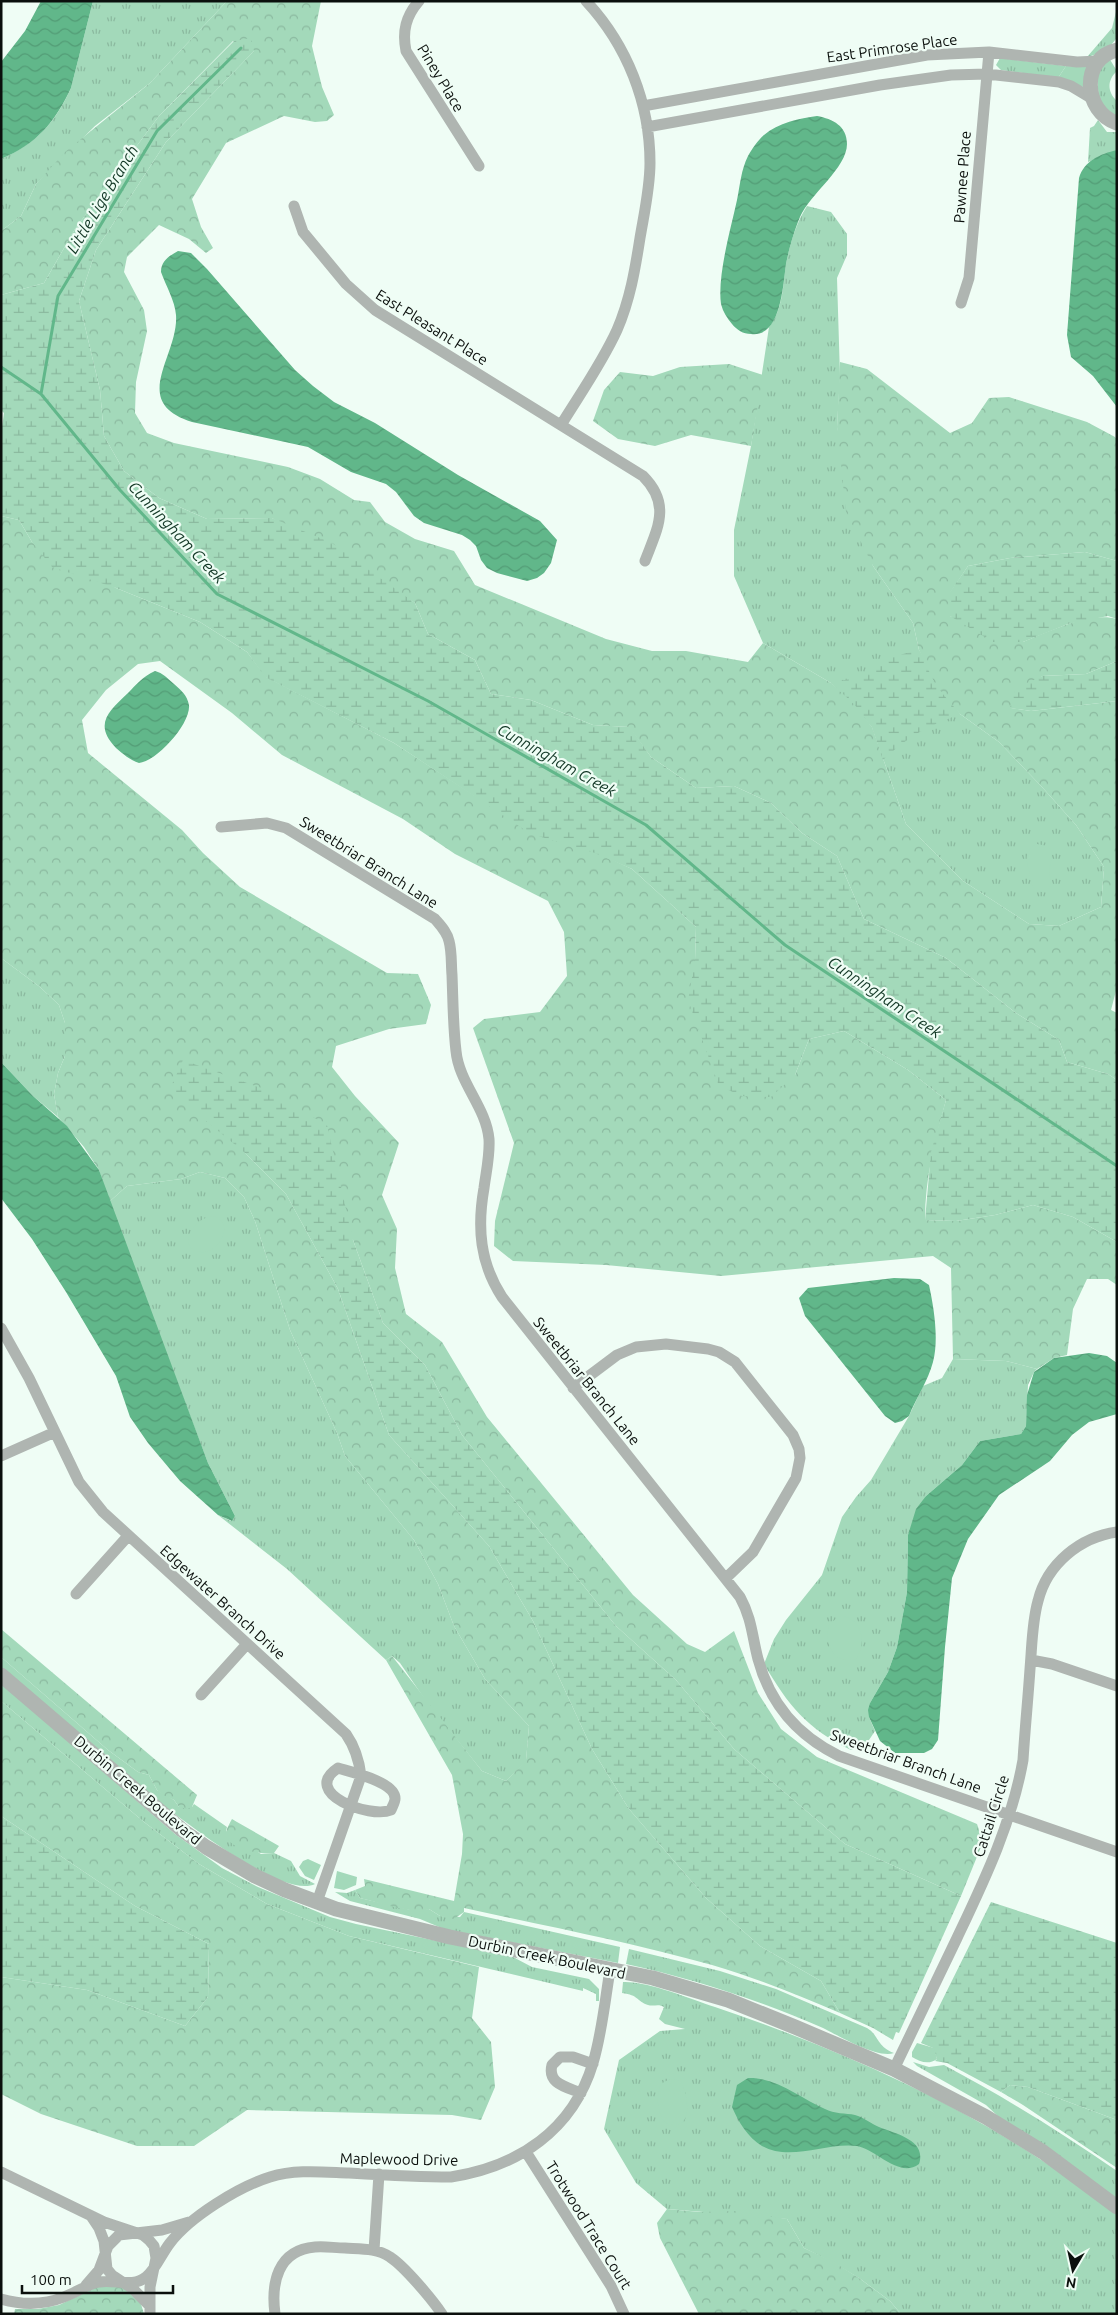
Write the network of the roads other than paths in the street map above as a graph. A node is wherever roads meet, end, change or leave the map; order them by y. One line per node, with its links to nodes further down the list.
1 (419, 1): 13 (street, Piney Place)
2 (586, 1): 10 (street)
3 (1115, 49): 5 (street)
4 (989, 52): 5 (street, East Primrose Place); 6 (street, Pawnee Place); 7 (street, East Primrose Place)
5 (1099, 60): 8 (street)
6 (987, 74): 8 (street); 9 (street); 15 (street, Pawnee Place)
7 (780, 80): 9 (street); 10 (street, East Primrose Place)
8 (1091, 98): 11 (street)
9 (785, 102): 12 (street)
10 (643, 106): 12 (street)
11 (1117, 123)
12 (647, 127): 16 (street)
13 (479, 166)
14 (294, 206): 16 (street, East Pleasant Place)
15 (961, 303)
16 (561, 425): 17 (street, East Pleasant Place)
17 (645, 561)
18 (221, 827): 20 (street, Sweetbriar Branch Lane)
19 (1, 1328): 21 (street, Edgewater Branch Drive)
20 (573, 1388): 25 (street, Sweetbriar Branch Lane); 25 (street)
21 (55, 1432): 22 (street); 24 (street, Edgewater Branch Drive)
22 (1, 1456)
23 (1117, 1532): 28 (street, Cattail Circle)
24 (128, 1536): 26 (street); 27 (street, Edgewater Branch Drive)
25 (726, 1578): 34 (street, Sweetbriar Branch Lane)
26 (76, 1594)
27 (246, 1644): 31 (street); 32 (street, Edgewater Branch Drive)
28 (1031, 1660): 30 (street); 34 (street, Cattail Circle)
29 (1, 1675): 36 (street, Durbin Creek Boulevard)
30 (1117, 1686)
31 (201, 1695)
32 (361, 1776): 33 (street, Edgewater Branch Drive); 33 (street); 33 (street)
33 (352, 1806): 36 (street, Edgewater Branch Drive)
34 (1009, 1814): 35 (street, Sweetbriar Branch Lane); 39 (street, Cattail Circle)
35 (1117, 1852)
36 (317, 1902): 37 (street, Durbin Creek Boulevard)
37 (610, 1970): 38 (street, Maplewood Drive); 39 (street, Durbin Creek Boulevard)
38 (593, 2064): 40 (street, Maplewood Drive); 40 (street)
39 (894, 2069): 44 (street, Durbin Creek Boulevard)
40 (581, 2093): 41 (street, Maplewood Drive)
41 (526, 2152): 43 (street, Maplewood Drive); 57 (street, Trotwood Trace Court)
42 (1, 2172): 45 (street)
43 (379, 2174): 46 (street, Maplewood Drive); 48 (street)
44 (1117, 2207)
45 (90, 2215): 47 (street); 49 (street)
46 (191, 2222): 47 (street, Maplewood Drive); 50 (street, Maplewood Drive)
47 (132, 2232): 49 (street, Maplewood Drive); 50 (street)
48 (374, 2250): 55 (street); 56 (street)
49 (105, 2256): 51 (street); 52 (street, Maplewood Drive)
50 (155, 2266): 51 (street, Maplewood Drive); 54 (street)
51 (122, 2282): 52 (street, Maplewood Drive); 54 (street)
52 (86, 2285): 53 (street, Maplewood Drive)
53 (1, 2299)
54 (150, 2310)
55 (275, 2314)
56 (442, 2314)
57 (624, 2314)

